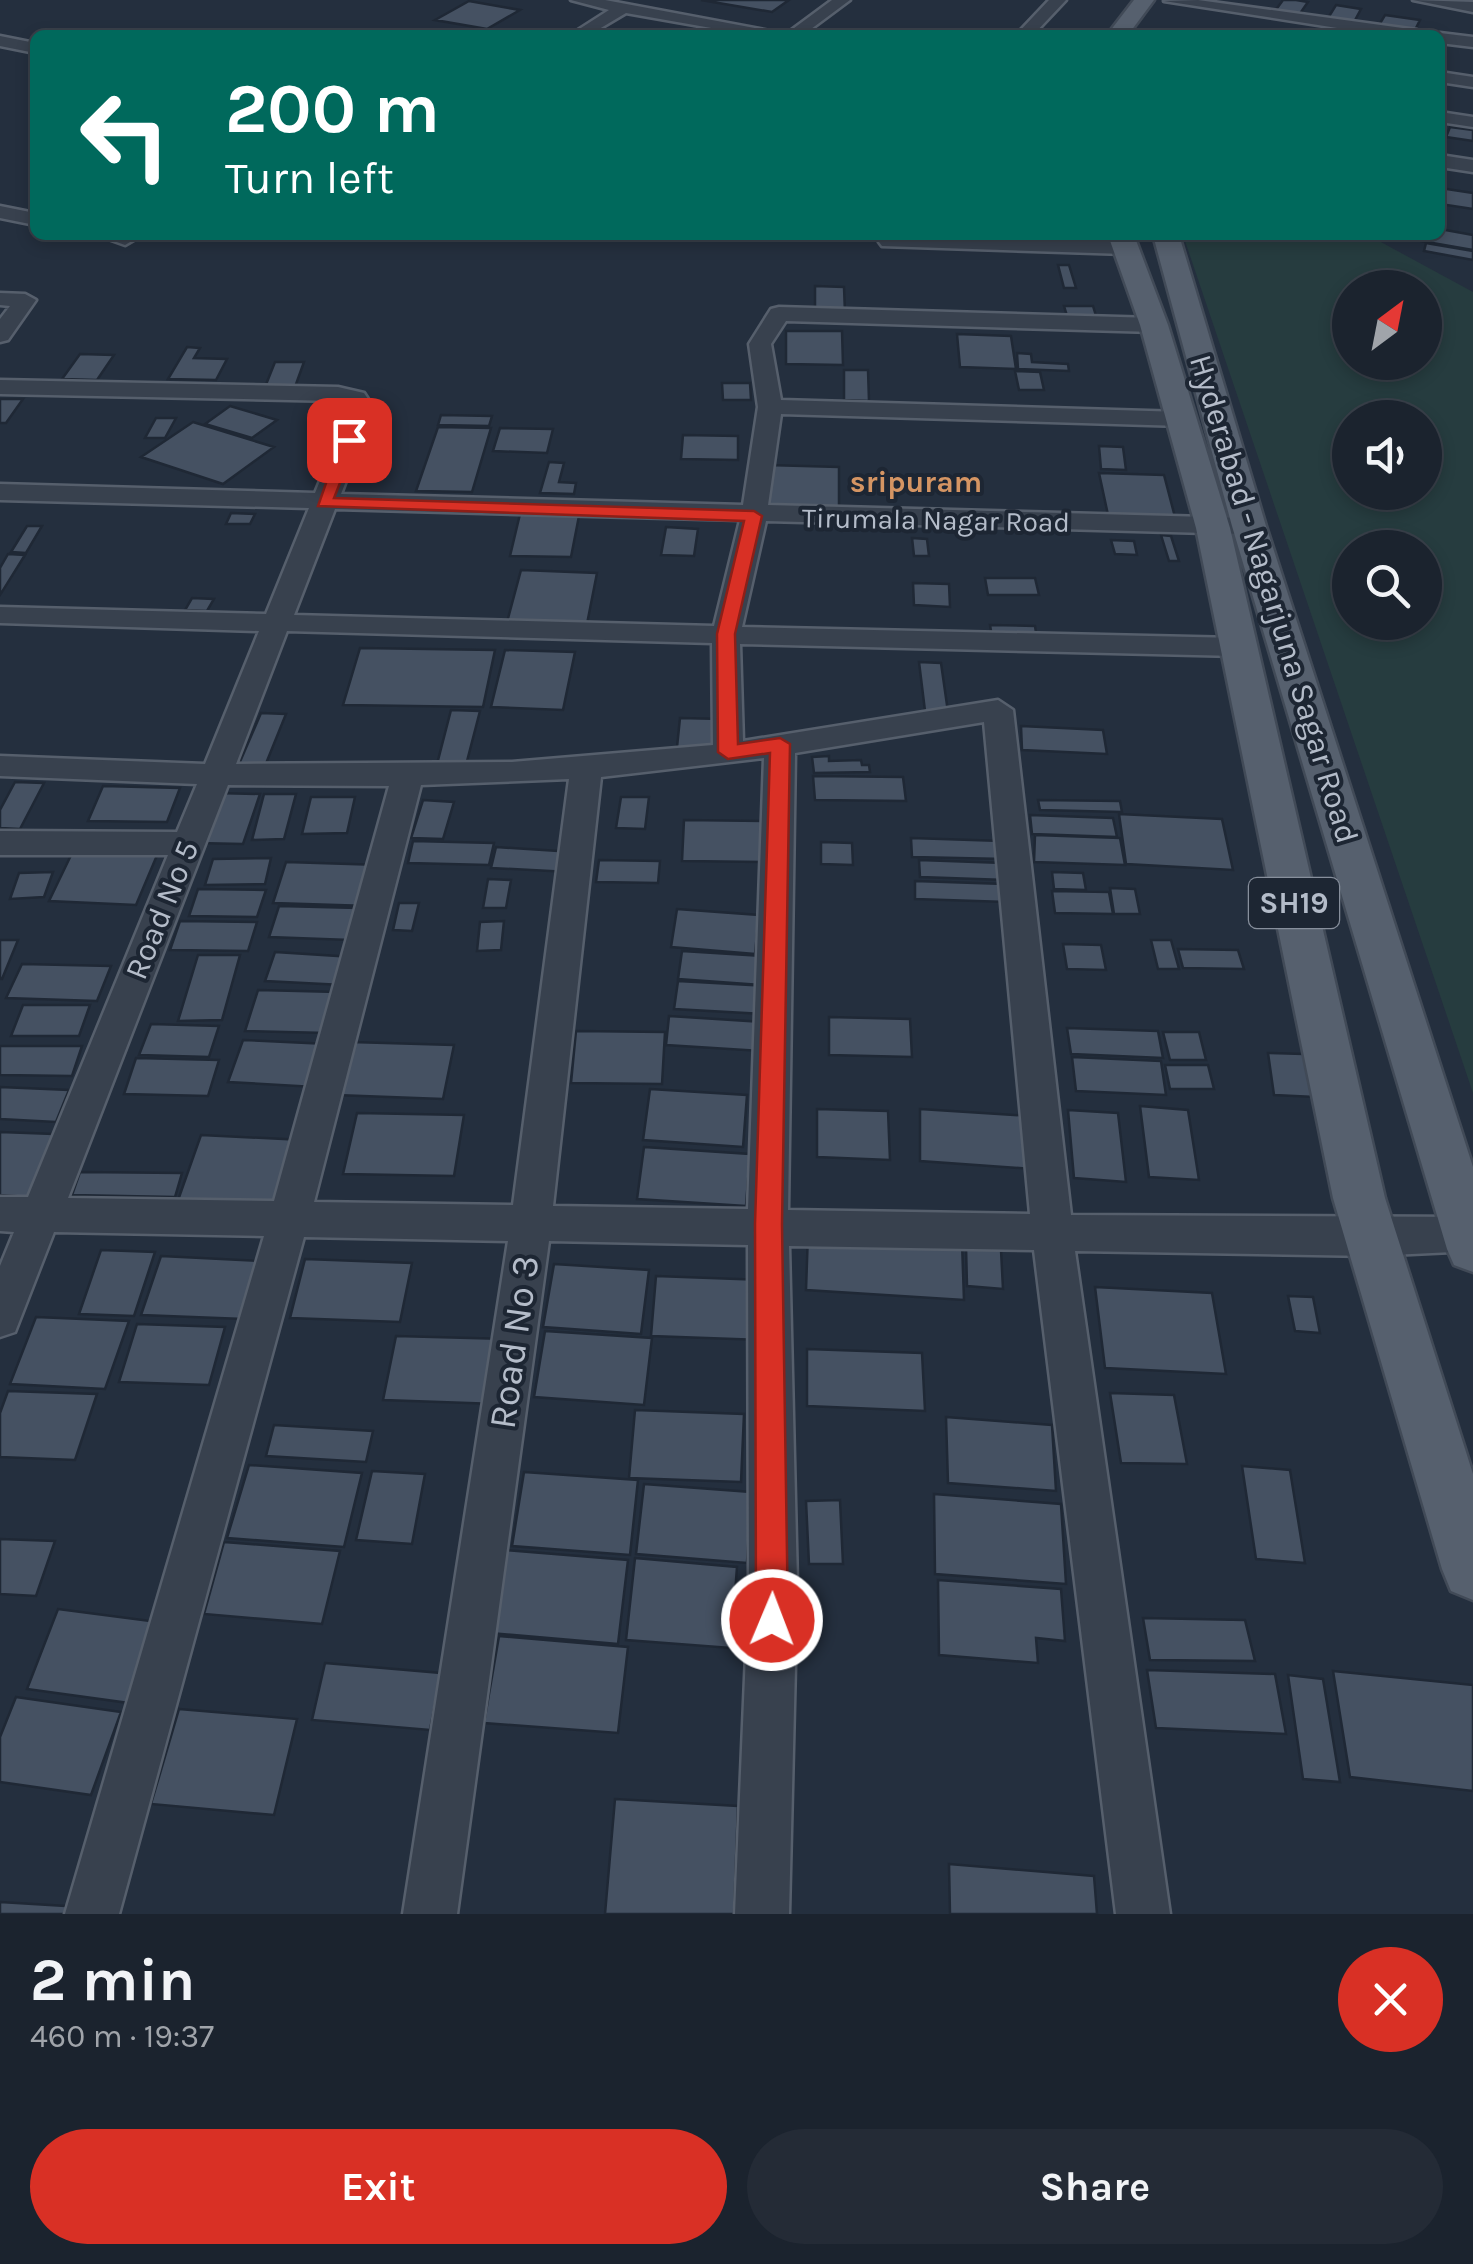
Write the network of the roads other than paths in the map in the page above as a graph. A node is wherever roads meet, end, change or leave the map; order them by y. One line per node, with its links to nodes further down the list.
1 (578, 0): 8 (street)
2 (842, 0): 13 (street)
3 (1058, 0): 14 (street)
4 (1144, 0): 15 (main road)
5 (1421, 0): 7 (street)
6 (1172, 1): 9 (main road); 10 (street)
7 (1473, 7)
8 (623, 8): 11 (street); 12 (street)
9 (1155, 23)
10 (1325, 29)
11 (586, 30)
12 (749, 30)
13 (800, 30)
14 (1029, 30)
15 (1121, 30)
16 (1445, 39): 18 (street)
17 (0, 42): 19 (street)
18 (1473, 42)
19 (30, 47)
20 (1445, 78): 21 (street)
21 (1473, 82)
22 (1445, 118): 23 (street)
23 (1473, 122)
24 (1445, 162): 25 (street)
25 (1473, 166)
26 (0, 212): 27 (street)
27 (30, 219)
28 (889, 242): 29 (street)
29 (1135, 244): 30 (street); 32 (main road, Hyderabad - Nagarjuna Sagar Road / SH19); 40 (main road, Hyderabad - Nagarjuna Sagar Road / SH19)
30 (996, 255)
31 (0, 299): 33 (street)
32 (1154, 325): 35 (street); 36 (main road, Hyderabad - Nagarjuna Sagar Road / SH19)
33 (0, 335)
34 (0, 387): 38 (street, Road No 5)
35 (770, 406): 36 (street); 39 (street)
36 (1182, 419): 40 (main road, Hyderabad - Nagarjuna Sagar Road / SH19)
37 (0, 492): 38 (street, Tirumala Nagar Road)
38 (324, 502): 39 (street, Tirumala Nagar Road); 42 (street, Road No 5)
39 (754, 516): 40 (street, Tirumala Nagar Road); 43 (street)
40 (1231, 527): 44 (main road, Hyderabad - Nagarjuna Sagar Road / SH19); 61 (main road, Hyderabad - Nagarjuna Sagar Road / SH19)
41 (0, 615): 42 (street)
42 (276, 623): 43 (street); 49 (street, Road No 5)
43 (726, 634): 44 (street); 46 (street)
44 (1237, 647): 60 (main road, Hyderabad - Nagarjuna Sagar Road / SH19)
45 (780, 744): 46 (street); 57 (street); 59 (street)
46 (728, 752): 48 (street)
47 (8, 767): 49 (street); 51 (street)
48 (586, 768): 50 (street); 58 (street, Road No 3)
49 (217, 772): 50 (street); 53 (street, Road No 5)
50 (408, 774): 56 (street)
51 (0, 797)
52 (0, 843): 53 (street)
53 (188, 844): 55 (street, Road No 5)
54 (0, 1214): 55 (street)
55 (41, 1216): 56 (street); 62 (street, Road No 5)
56 (289, 1220): 58 (street); 64 (street)
57 (768, 1224): 58 (street); 59 (street); 66 (street)
58 (530, 1226): 65 (street, Road No 3)
59 (1052, 1229): 60 (street); 67 (street)
60 (1371, 1238): 61 (street); 63 (main road, Hyderabad - Nagarjuna Sagar Road / SH19)
61 (1471, 1242)
62 (0, 1318)
63 (1473, 1569)
64 (92, 1914)
65 (430, 1914)
66 (762, 1914)
67 (1143, 1914)

